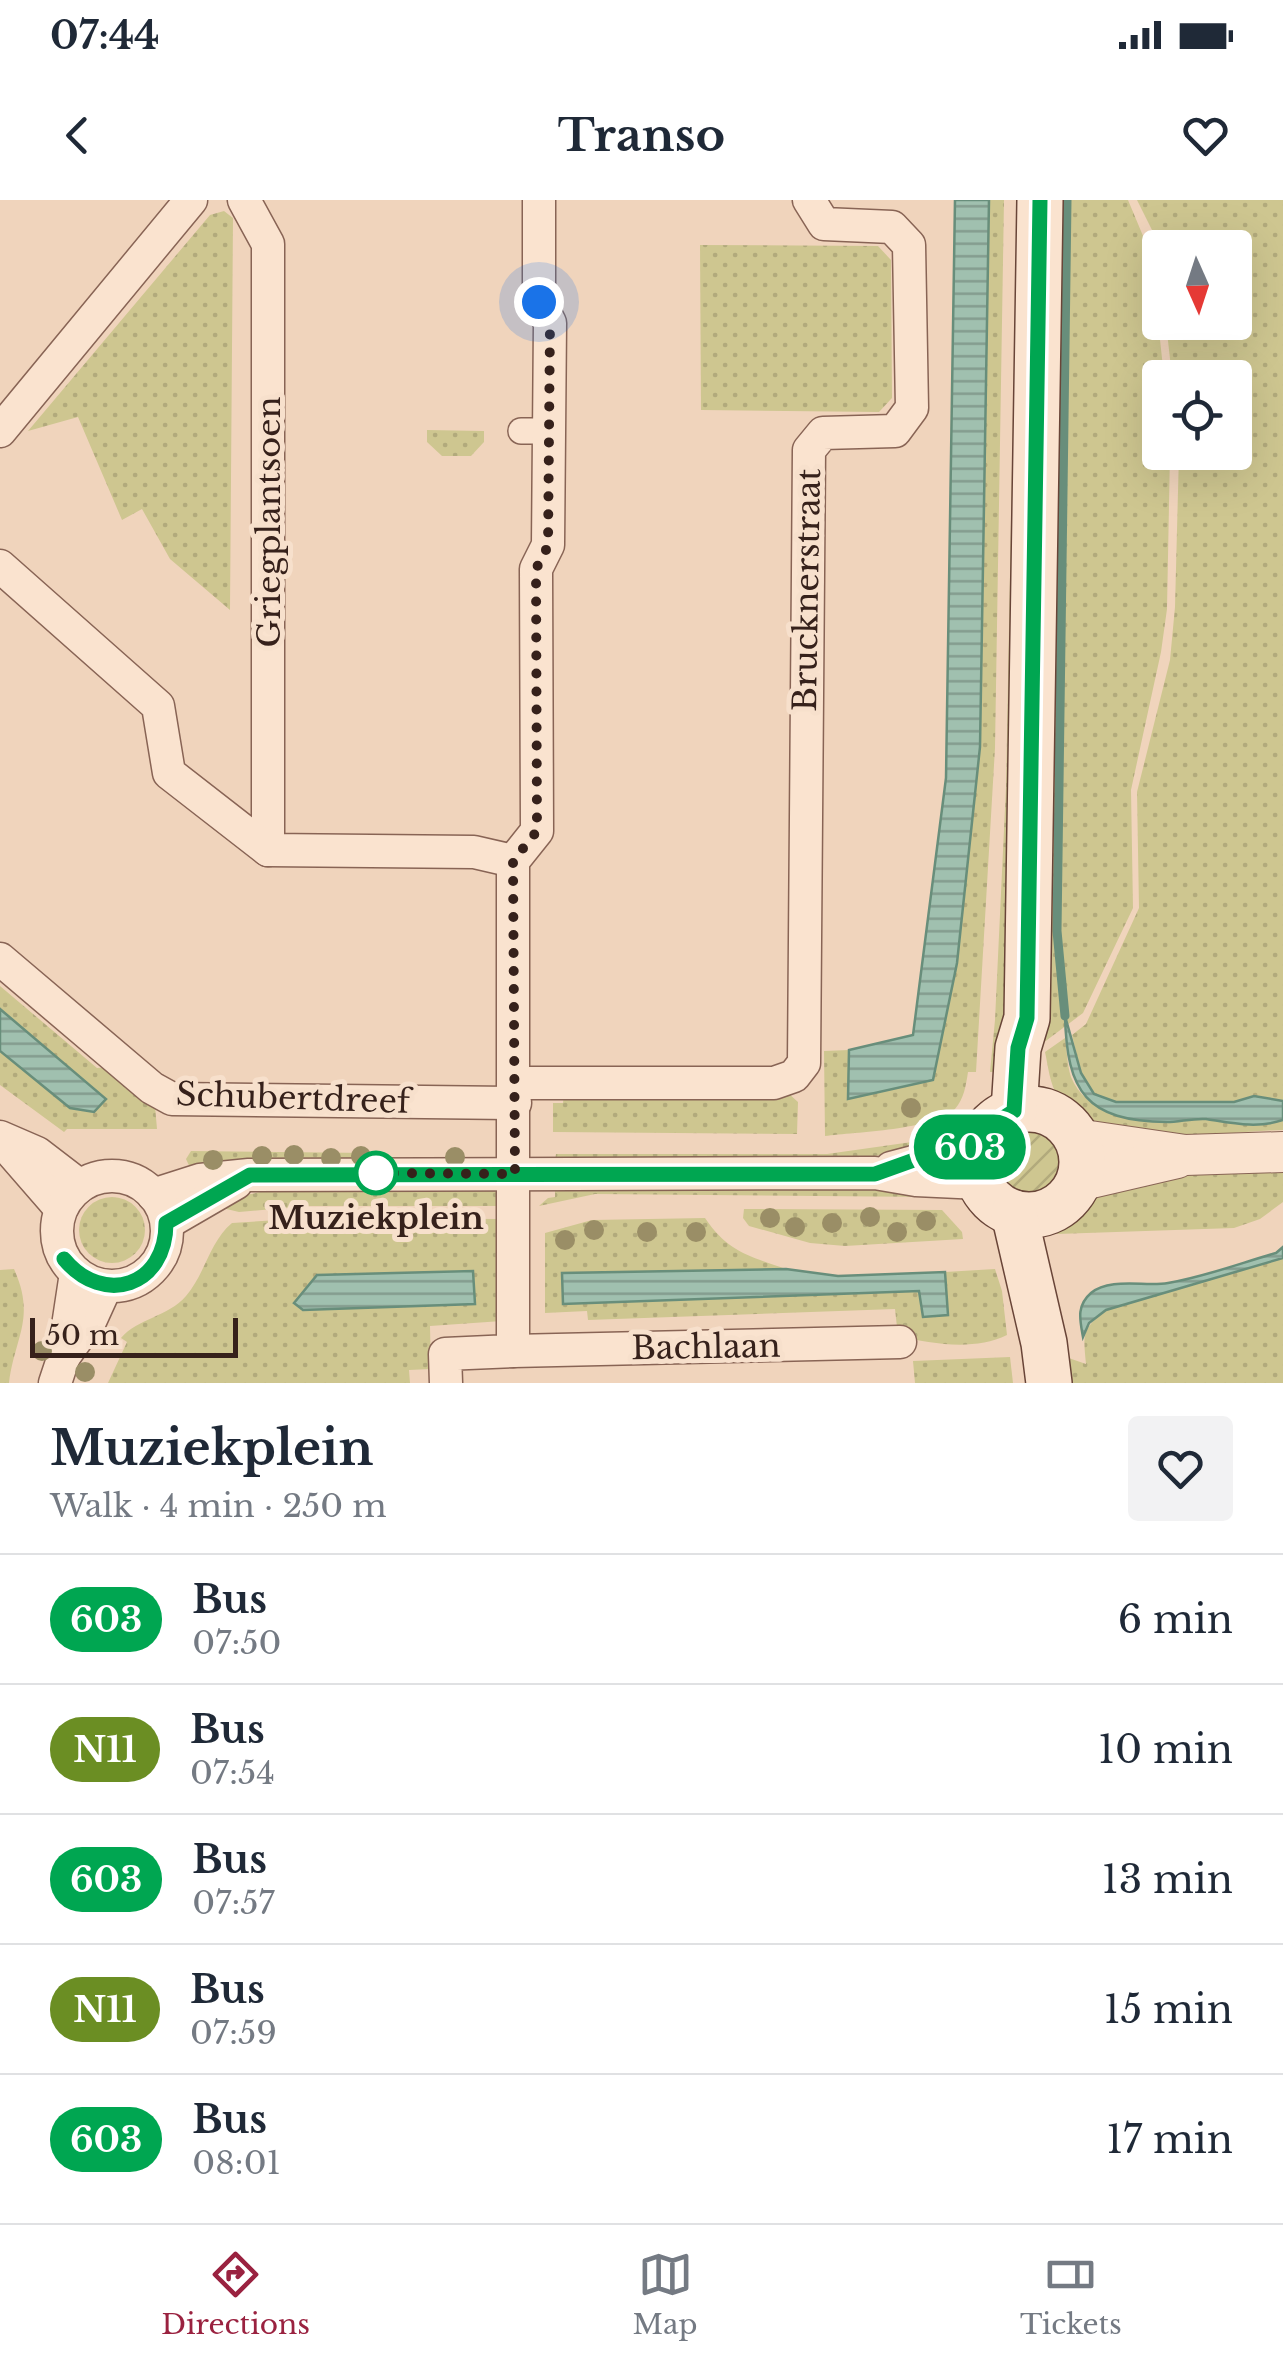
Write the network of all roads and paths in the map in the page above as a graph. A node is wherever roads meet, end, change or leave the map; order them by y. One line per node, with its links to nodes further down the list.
1 (191, 200): 6 (street)
2 (244, 200): 8 (street, Griegplantsoen)
3 (539, 200): 9 (street)
4 (808, 200): 11 (street, Brucknerstraat)
5 (1040, 200): 15 (main road)
6 (0, 430)
7 (0, 566): 8 (street)
8 (268, 850): 9 (street)
9 (513, 861): 12 (street)
10 (0, 959): 12 (street, Schubertdreef)
11 (794, 1076): 12 (street, Schubertdreef)
12 (515, 1093): 17 (street)
13 (0, 1138): 18 (street)
14 (1283, 1152): 15 (street)
15 (1047, 1161): 16 (main road); 16 (main road); 23 (main road)
16 (979, 1164): 17 (street)
17 (515, 1174): 19 (street); 22 (street)
18 (71, 1198): 19 (street); 20 (street)
19 (160, 1209): 20 (street)
20 (91, 1279): 24 (street)
21 (900, 1342): 22 (street, Bachlaan)
22 (513, 1351): 25 (street, Bachlaan)
23 (1047, 1363)
24 (59, 1371)
25 (446, 1383)

